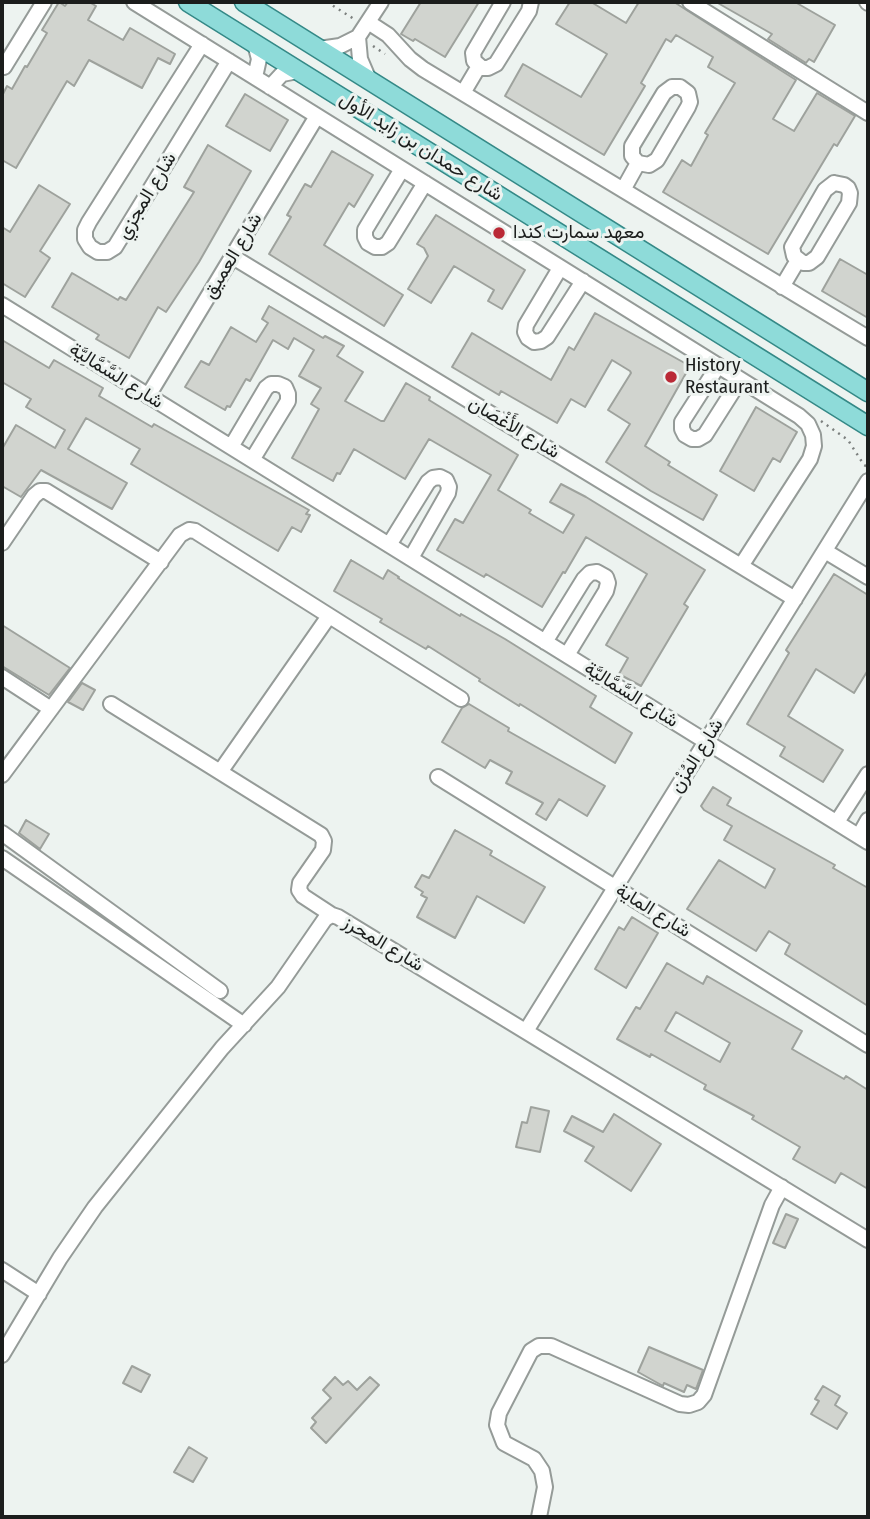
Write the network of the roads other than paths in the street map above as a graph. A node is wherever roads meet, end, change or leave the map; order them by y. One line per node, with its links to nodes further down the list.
1 (44, 2): 16 (street)
2 (134, 2): 11 (street)
3 (188, 2): 12 (main road, شارع حمدان بن زايد الأول)
4 (243, 2): 13 (main road, شارع حمدان بن زايد الأول)
5 (381, 2): 9 (street)
6 (503, 2): 15 (street)
7 (531, 2): 15 (street)
8 (690, 2): 22 (street)
9 (368, 22): 10 (street); 21 (street)
10 (358, 37): 13 (street); 19 (street)
11 (202, 44): 14 (street); 14 (street, شارع المجزي)
12 (255, 44): 17 (main road, شارع حمدان بن زايد الأول); 18 (street)
13 (319, 49): 19 (main road, شارع حمدان بن زايد الأول)
14 (229, 61): 18 (street)
15 (479, 66): 21 (street)
16 (4, 67)
17 (298, 71): 20 (street); 39 (main road, شارع حمدان بن زايد الأول)
18 (255, 77): 20 (street)
19 (369, 80): 37 (main road, شارع حمدان بن زايد الأول)
20 (270, 87): 23 (street)
21 (463, 93): 27 (street)
22 (868, 113)
23 (317, 116): 25 (street); 28 (street, شارع العميق)
24 (638, 163): 24 (street); 27 (street)
25 (402, 169): 26 (street); 26 (street)
26 (425, 183): 30 (street)
27 (623, 190): 32 (street)
28 (233, 257): 38 (street, شارع العميق); 48 (street, شارع الأَغْصَان)
29 (798, 260): 29 (street); 32 (street)
30 (560, 268): 31 (street); 31 (street)
31 (583, 281): 35 (street)
32 (782, 287): 34 (street)
33 (2, 305): 38 (street, شارع السَّمَّالِيَّة)
34 (868, 338)
35 (718, 366): 36 (street); 36 (street)
36 (740, 380): 48 (street)
37 (868, 392)
38 (148, 396): 40 (street, شارع السَّمَّالِيَّة)
39 (868, 426)
40 (231, 447): 41 (street, شارع السَّمَّالِيَّة); 41 (street)
41 (252, 460): 44 (street, شارع السَّمَّالِيَّة)
42 (868, 481): 45 (street, شارع المُزْن)
43 (2, 543): 47 (street)
44 (389, 545): 46 (street, شارع السَّمَّالِيَّة); 46 (street)
45 (825, 551): 49 (street); 50 (street, شارع المُزْن)
46 (411, 558): 52 (street, شارع السَّمَّالِيَّة)
47 (161, 562): 51 (street); 57 (street)
48 (741, 566): 50 (street, شارع الأَغْصَان)
49 (868, 577)
50 (795, 599): 58 (street, شارع المُزْن)
51 (329, 616): 55 (street); 59 (street)
52 (545, 642): 53 (street, شارع السَّمَّالِيَّة); 53 (street, شارع السَّمَّالِيَّة)
53 (567, 655): 58 (street, شارع السَّمَّالِيَّة)
54 (2, 677): 57 (street)
55 (461, 699)
56 (111, 704): 59 (street)
57 (51, 709): 61 (street)
58 (706, 741): 64 (street, شارع السَّمَّالِيَّة); 68 (street, شارع المُزْن)
59 (220, 772): 69 (street)
60 (868, 774): 64 (street)
61 (2, 775)
62 (438, 776): 68 (street, شارع الماية)
63 (868, 820): 66 (street, شارع السَّمَّالِيَّة)
64 (837, 822): 66 (street, شارع السَّمَّالِيَّة)
65 (2, 833): 70 (street)
66 (863, 839)
67 (2, 858): 71 (street)
68 (615, 887): 72 (street, شارع المُزْن); 73 (street, شارع الماية)
69 (332, 915): 71 (street, شارع المحرز); 72 (street, شارع المحرز)
70 (220, 991)
71 (244, 1025): 77 (street, شارع المحرز)
72 (526, 1031): 74 (street, شارع المحرز)
73 (868, 1045)
74 (782, 1187): 75 (street, شارع المحرز); 79 (street)
75 (868, 1240)
76 (2, 1270): 77 (street)
77 (39, 1294): 78 (street, شارع المحرز)
78 (2, 1355)
79 (538, 1517)

